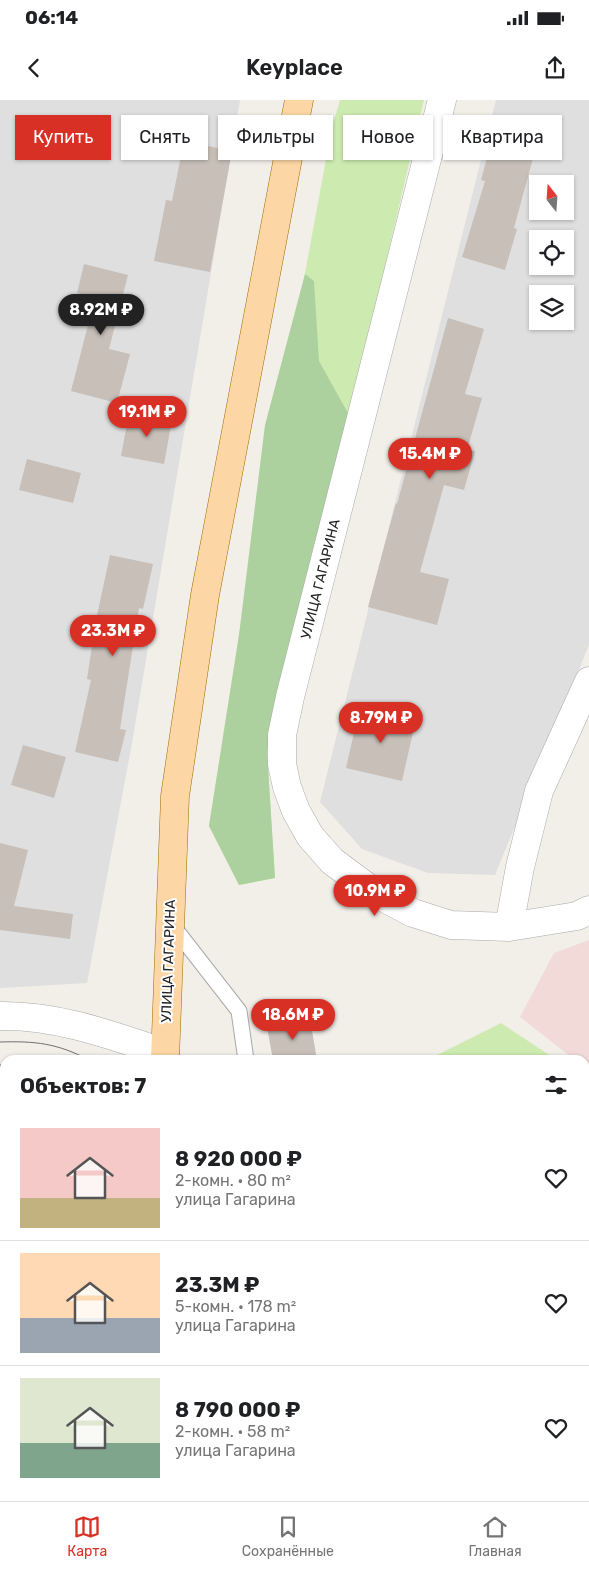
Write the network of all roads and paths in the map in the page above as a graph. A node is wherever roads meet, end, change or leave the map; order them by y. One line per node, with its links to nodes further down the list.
1 (299, 100): 5 (main road, УЛИЦА ГАГАРИНА)
2 (442, 100): 6 (street, УЛИЦА ГАГАРИНА)
3 (589, 681): 6 (street)
4 (589, 910): 6 (street, УЛИЦА ГАГАРИНА)
5 (170, 922): 9 (main road, УЛИЦА ГАГАРИНА); 10 (lane)
6 (509, 927)
7 (0, 1016): 8 (street)
8 (163, 1055)
9 (165, 1055)
10 (245, 1055)

